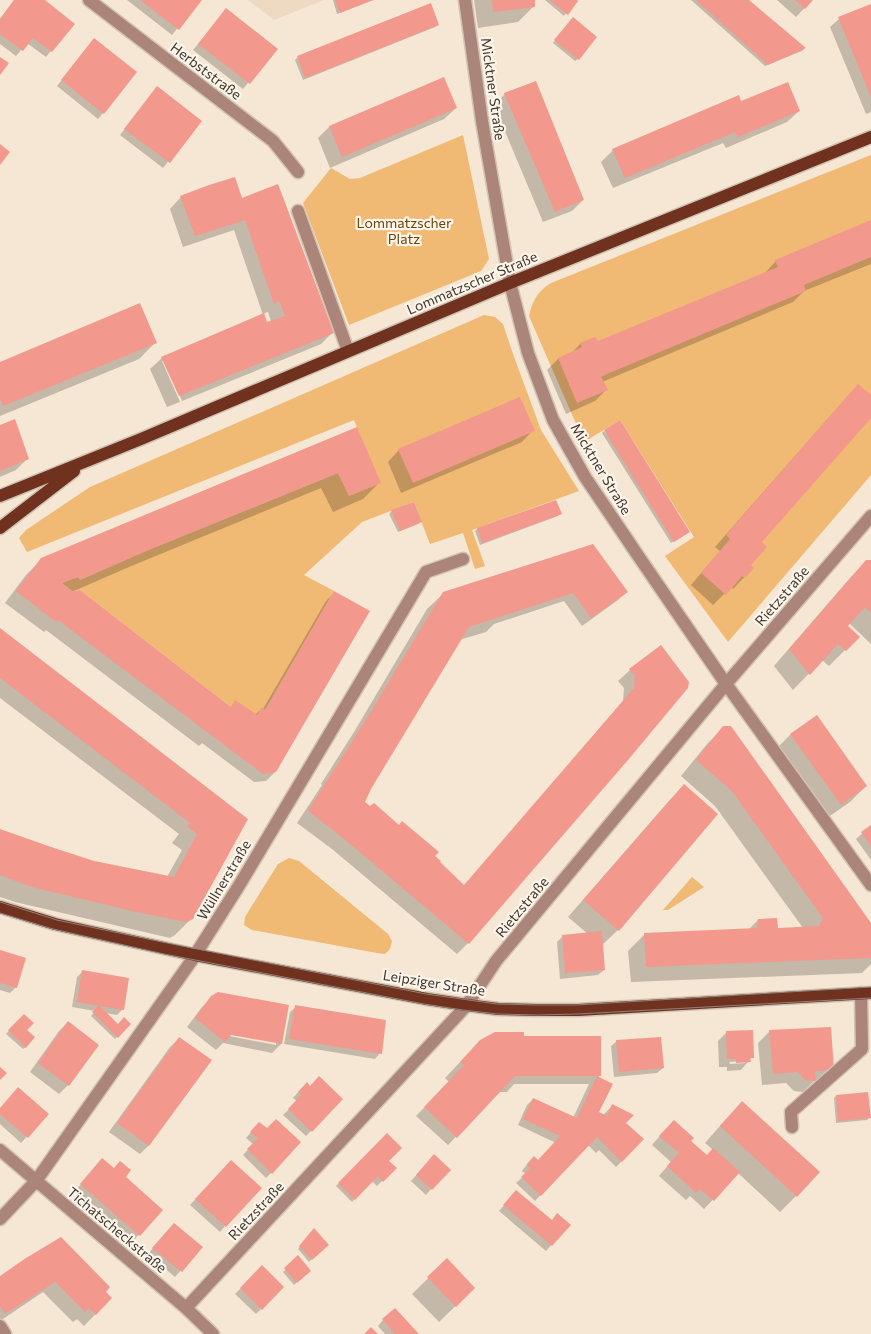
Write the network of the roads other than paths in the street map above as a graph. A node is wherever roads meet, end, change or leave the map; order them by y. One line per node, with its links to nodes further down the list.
1 (89, 0): 4 (street, Herbststraße)
2 (465, 0): 6 (street, Micktner Straße)
3 (871, 137): 6 (main road, Lommatzscher Straße)
4 (298, 172)
5 (298, 211): 7 (street)
6 (510, 283): 7 (main road, Lommatzscher Straße); 13 (street, Micktner Straße)
7 (348, 351): 8 (main road, Lommatzscher Straße)
8 (86, 462): 9 (main road, Lommatzscher Straße); 11 (main road, Lommatzscher Straße)
9 (0, 496)
10 (871, 516): 13 (street, Rietzstraße)
11 (0, 528)
12 (463, 559): 16 (street, Wüllnerstraße)
13 (726, 684): 14 (street, Micktner Straße); 18 (street, Rietzstraße)
14 (871, 885)
15 (0, 907): 16 (main road, Leipziger Straße)
16 (195, 955): 18 (main road, Leipziger Straße); 21 (street, Wüllnerstraße)
17 (866, 993): 18 (main road, Leipziger Straße); 19 (street)
18 (467, 1005): 23 (street, Rietzstraße)
19 (792, 1127)
20 (0, 1150): 21 (street, Tichatscheckstraße)
21 (36, 1181): 22 (street, Wüllnerstraße); 23 (street, Tichatscheckstraße)
22 (0, 1219)
23 (186, 1308): 26 (street, Tichatscheckstraße)
24 (0, 1326): 25 (street)
25 (6, 1334)
26 (213, 1334)

